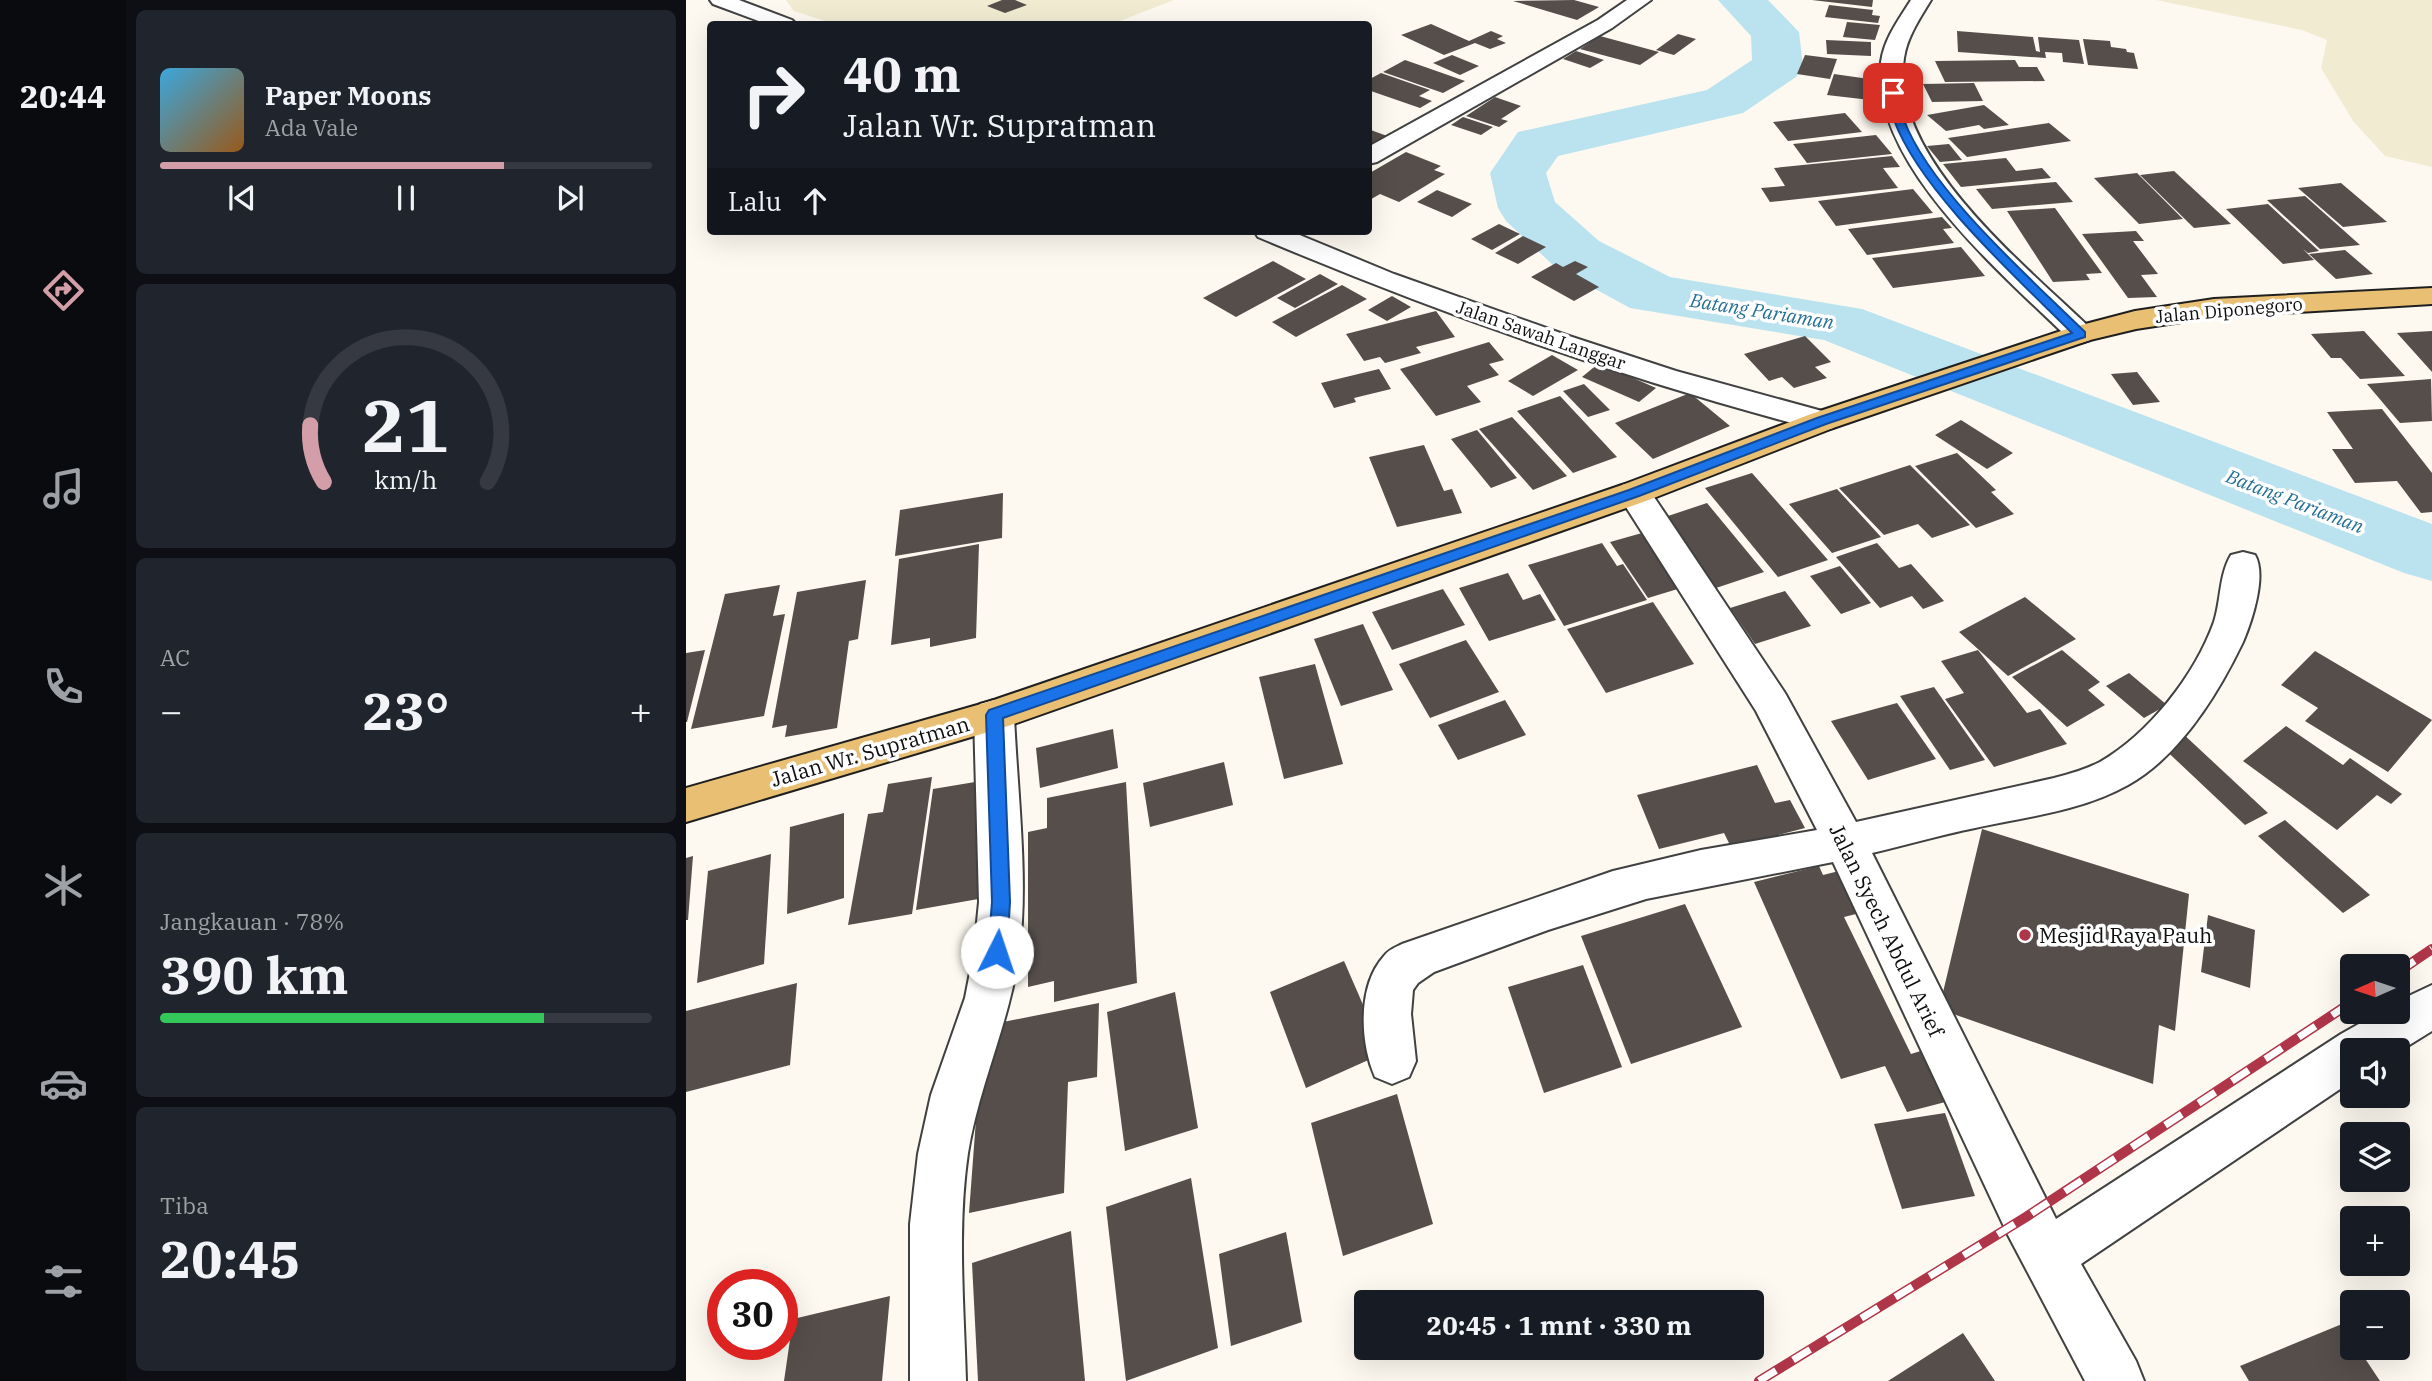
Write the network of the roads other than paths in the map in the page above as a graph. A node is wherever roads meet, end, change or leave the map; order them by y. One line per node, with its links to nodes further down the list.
1 (720, 0): 4 (street)
2 (1642, 0): 5 (street)
3 (1921, 0): 8 (street)
4 (777, 21)
5 (1372, 155)
6 (1277, 235): 10 (street, Jalan Sawah Langgar)
7 (2432, 296): 8 (main road, Jalan Diponegoro)
8 (2081, 334): 9 (main road, Jalan Diponegoro)
9 (1925, 387): 10 (main road, Jalan Wr. Supratman)
10 (1822, 421): 11 (main road, Jalan Wr. Supratman)
11 (1634, 493): 13 (main road, Jalan Wr. Supratman); 15 (street, Jalan Syech Abdul Arief)
12 (2243, 564): 15 (street)
13 (995, 715): 14 (main road, Jalan Wr. Supratman); 21 (street)
14 (686, 805)
15 (1845, 842): 18 (street); 20 (street, Jalan Syech Abdul Arief)
16 (2432, 1006): 17 (street)
17 (2378, 1038)
18 (1392, 1061)
19 (2340, 1062): 20 (street)
20 (2047, 1256): 22 (street, Jalan Syech Abdul Arief)
21 (938, 1381)
22 (2116, 1381)

